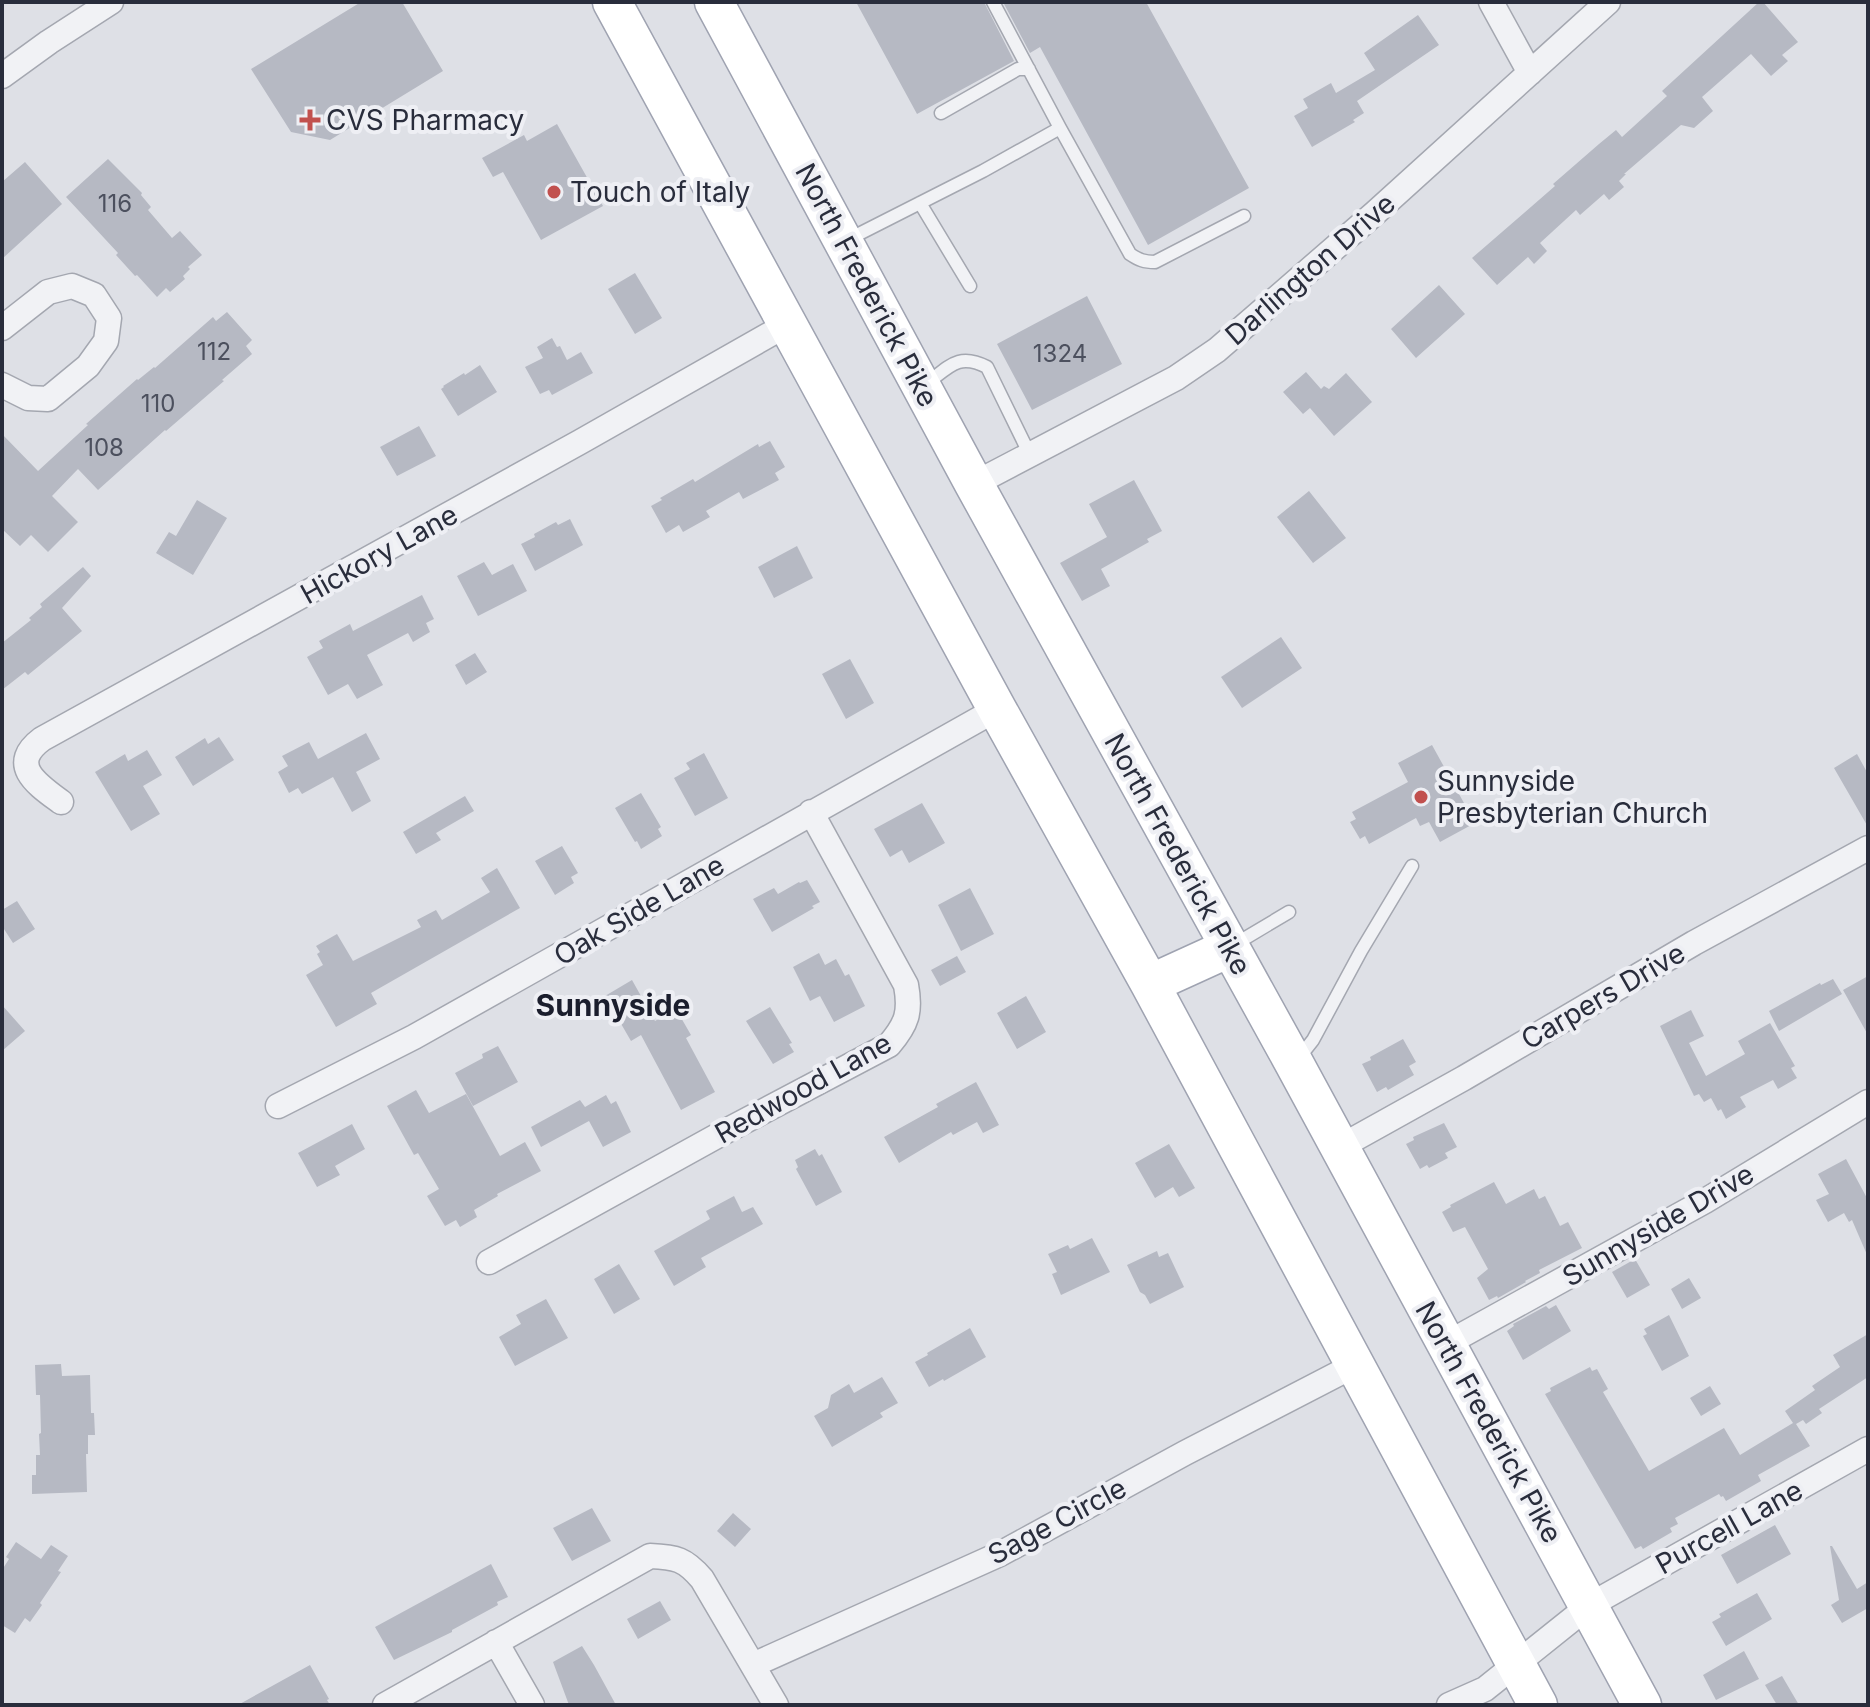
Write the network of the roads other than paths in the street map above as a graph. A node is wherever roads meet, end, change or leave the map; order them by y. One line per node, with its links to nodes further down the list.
1 (111, 2): 9 (street)
2 (612, 2): 16 (main road)
3 (714, 2): 14 (main road, North Frederick Pike)
4 (993, 2): 7 (lane)
5 (1491, 2): 8 (street)
6 (1608, 2): 8 (street, Darlington Drive)
7 (1029, 69): 10 (lane); 11 (lane)
8 (1530, 73): 20 (street, Darlington Drive)
9 (2, 76)
10 (941, 113)
11 (1060, 128): 12 (lane); 13 (lane)
12 (920, 203): 14 (lane); 15 (lane)
13 (1244, 216)
14 (844, 242): 19 (main road, North Frederick Pike)
15 (970, 286)
16 (788, 324): 22 (main road); 23 (street, Hickory Lane)
17 (2, 328): 18 (street)
18 (2, 385)
19 (922, 387): 20 (lane); 21 (main road, North Frederick Pike)
20 (1030, 455): 21 (street, Darlington Drive)
21 (974, 484): 28 (main road, North Frederick Pike)
22 (997, 709): 24 (street, Oak Side Lane); 29 (main road)
23 (61, 802)
24 (811, 812): 32 (street, Oak Side Lane); 34 (street, Redwood Lane)
25 (1868, 848): 33 (street, Carpers Drive)
26 (1412, 866): 30 (lane)
27 (1289, 912): 28 (lane)
28 (1229, 948): 29 (main road); 30 (main road, North Frederick Pike)
29 (1150, 984): 36 (main road)
30 (1294, 1063): 33 (main road, North Frederick Pike)
31 (1868, 1102): 35 (street, Sunnyside Drive)
32 (278, 1106)
33 (1340, 1147): 35 (main road, North Frederick Pike)
34 (489, 1262)
35 (1446, 1344): 38 (main road, North Frederick Pike)
36 (1355, 1365): 40 (street, Sage Circle); 41 (main road)
37 (1868, 1449): 38 (street, Purcell Lane)
38 (1590, 1605): 41 (street, Purcell Lane); 47 (main road, North Frederick Pike)
39 (496, 1642): 40 (street); 43 (street); 44 (street)
40 (753, 1665): 45 (street)
41 (1517, 1665): 42 (street, Purcell Lane); 46 (main road)
42 (1457, 1703)
43 (385, 1705)
44 (532, 1705)
45 (776, 1705)
46 (1538, 1705)
47 (1642, 1705)

